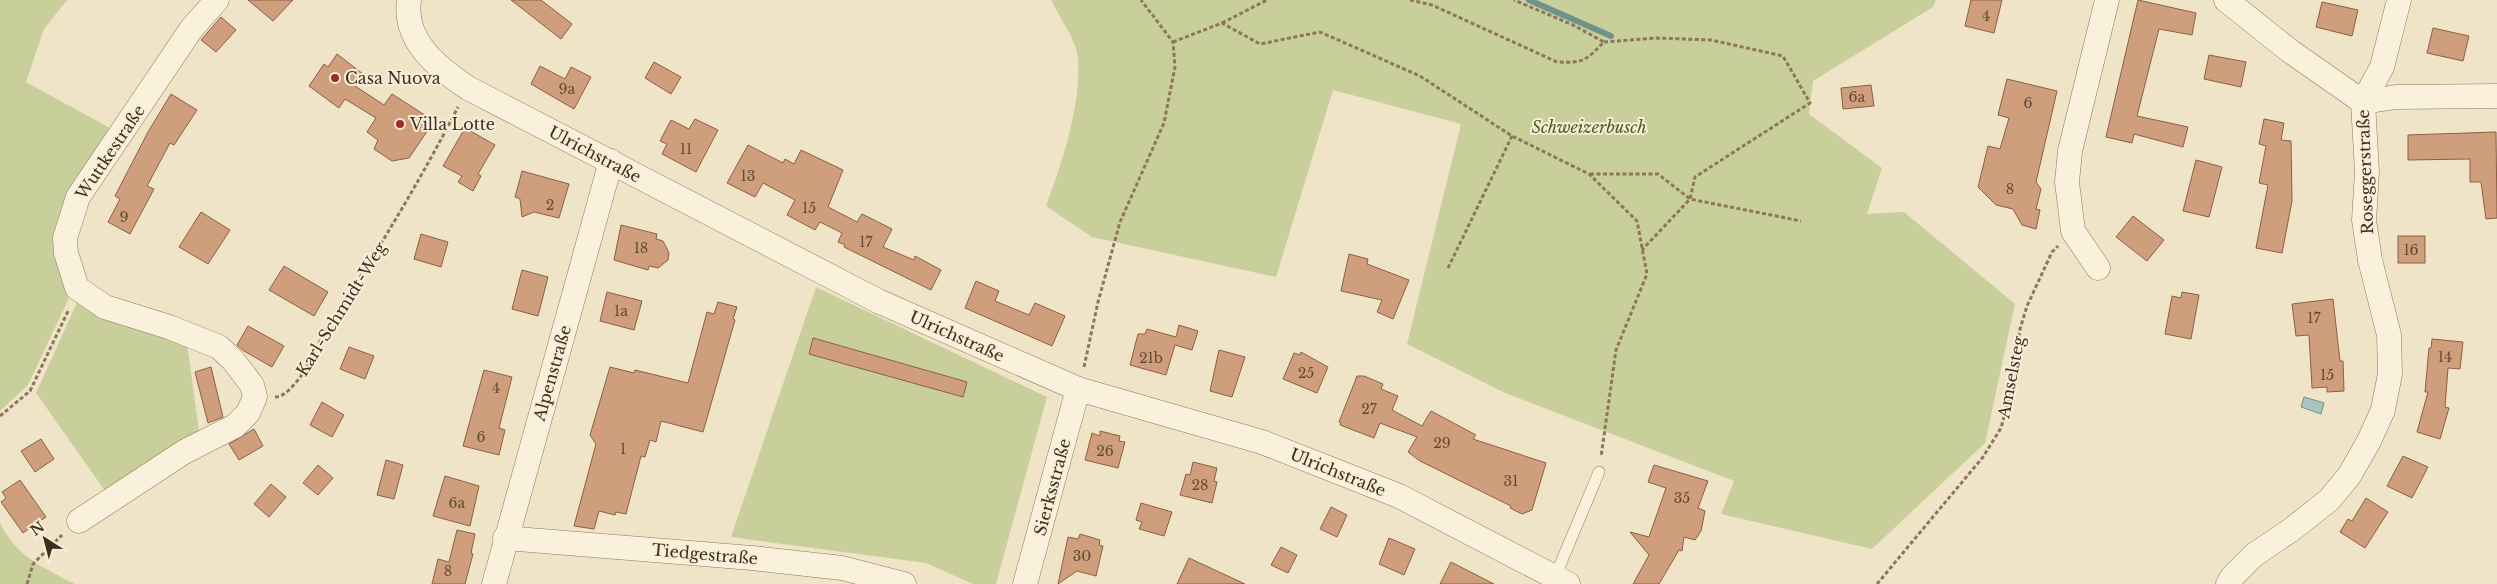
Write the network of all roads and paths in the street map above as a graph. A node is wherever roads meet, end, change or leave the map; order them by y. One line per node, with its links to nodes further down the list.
1 (217, 0): 27 (street, Wuttkestraße)
2 (410, 0): 13 (street, Ulrichstraße)
3 (1141, 0): 11 (path)
4 (1267, 0): 10 (path)
5 (1410, 0): 12 (path)
6 (1514, 0): 12 (path)
7 (2107, 0): 21 (street)
8 (2226, 0): 15 (street)
9 (2399, 0): 15 (street, Roseggerstraße)
10 (1222, 23): 11 (path); 16 (path)
11 (1173, 42): 26 (path)
12 (1604, 42): 19 (path)
13 (468, 88): 17 (street, Ulrichstraße); 27 (path, Karl-Schmidt-Weg)
14 (2497, 96): 15 (street)
15 (2363, 102): 38 (street, Roseggerstraße)
16 (1512, 136): 18 (path); 23 (path)
17 (611, 162): 26 (street, Ulrichstraße); 31 (street, Alpenstraße)
18 (1589, 174): 19 (path); 22 (path)
19 (1690, 199): 20 (path); 22 (path)
20 (1801, 221)
21 (2073, 231): 24 (street); 37 (path, Amselsteg)
22 (1642, 250): 29 (path)
23 (1448, 268)
24 (2098, 268)
25 (71, 306): 28 (path)
26 (1078, 389): 32 (street, Ulrichstraße); 36 (street, Sierksstraße)
27 (254, 397): 30 (street)
28 (0, 416)
29 (1599, 472): 32 (lane)
30 (79, 521): 33 (path)
31 (505, 538): 34 (street, Alpenstraße); 35 (street, Tiedgestraße)
32 (1561, 580)
33 (27, 584)
34 (494, 584)
35 (904, 584)
36 (1025, 584)
37 (1877, 584)
38 (2228, 584)

